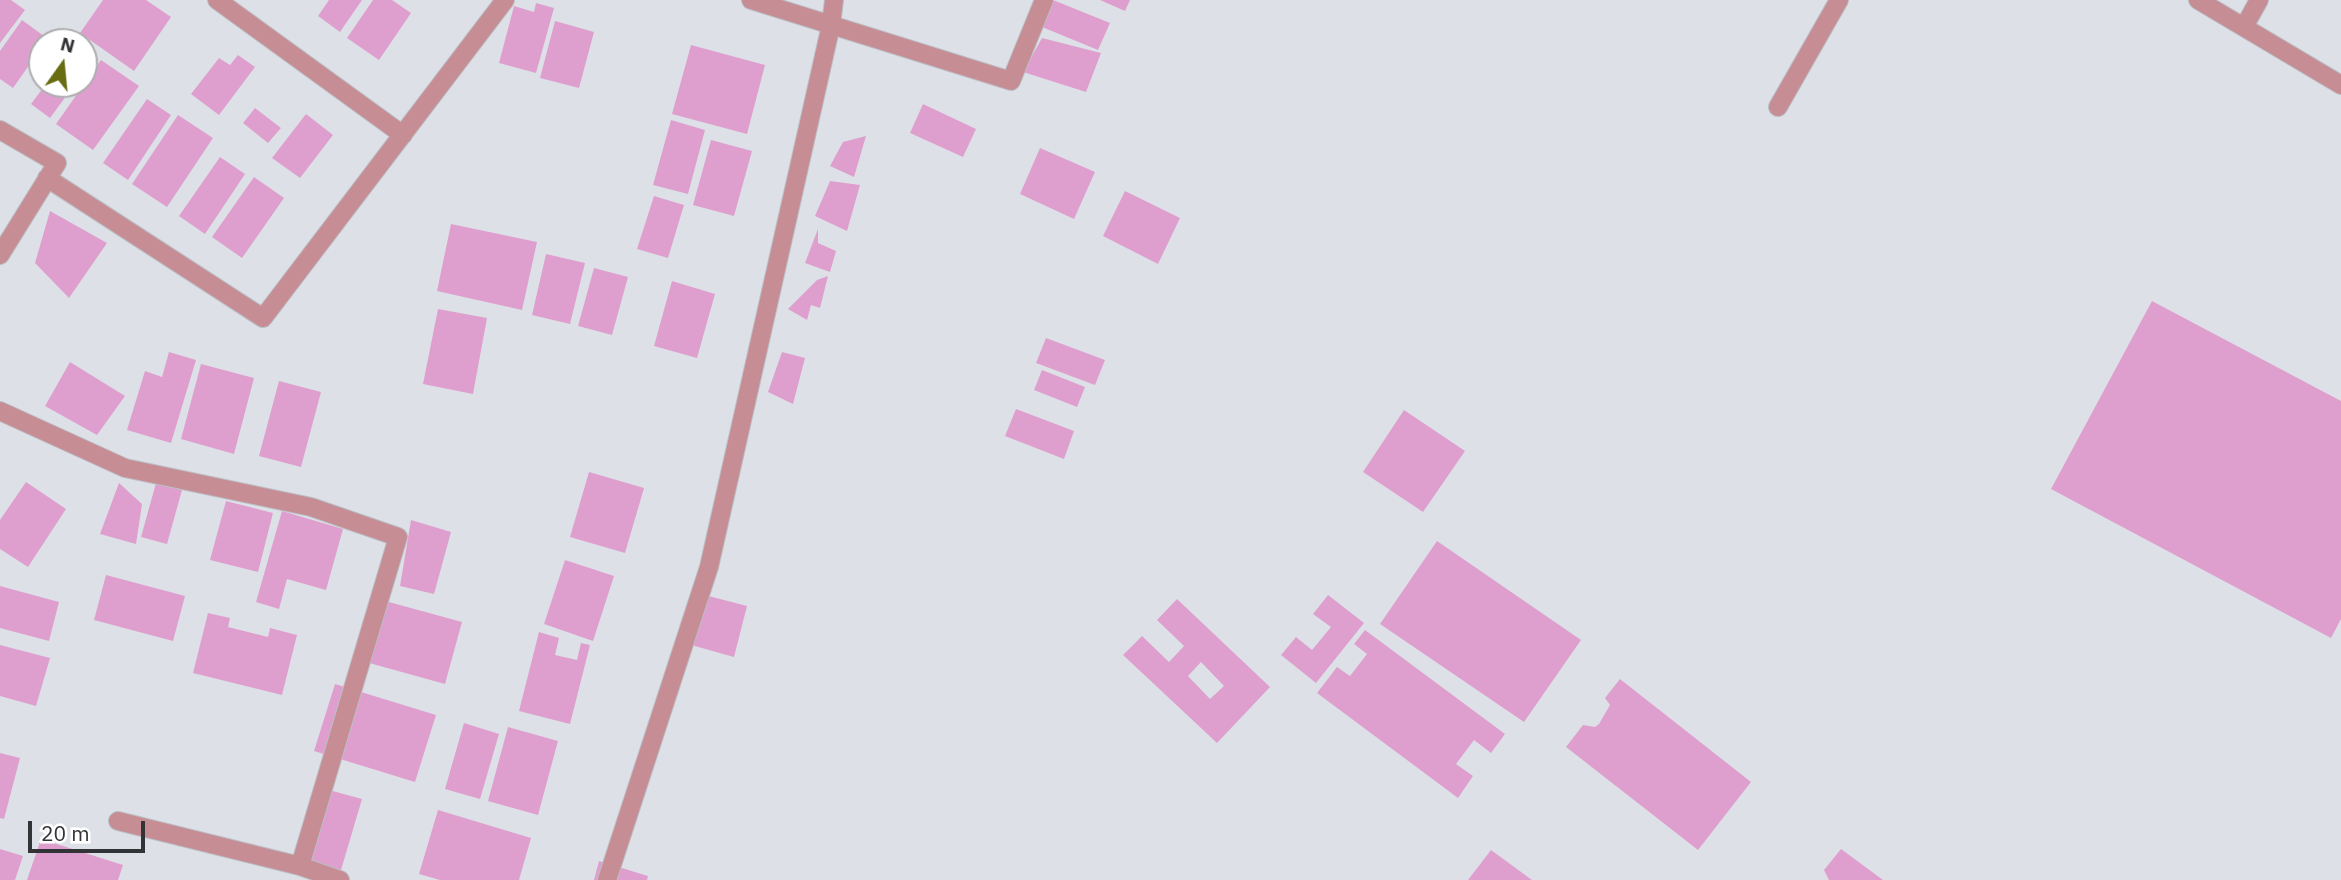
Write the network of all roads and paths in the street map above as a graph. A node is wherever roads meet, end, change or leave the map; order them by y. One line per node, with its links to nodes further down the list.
1 (216, 0): 14 (street)
2 (505, 0): 14 (street)
3 (751, 0): 9 (street)
4 (834, 0): 9 (street)
5 (1044, 0): 9 (street)
6 (1839, 0): 12 (street)
7 (2198, 0): 10 (street)
8 (2259, 0): 10 (street)
9 (831, 25): 21 (street)
10 (2244, 27): 11 (street)
11 (2341, 85)
12 (1778, 107)
13 (0, 130): 15 (street)
14 (403, 135): 15 (street)
15 (47, 178): 16 (street)
16 (0, 255)
17 (0, 411): 19 (street)
18 (118, 821): 19 (street)
19 (300, 866): 20 (street)
20 (340, 880)
21 (607, 880)

